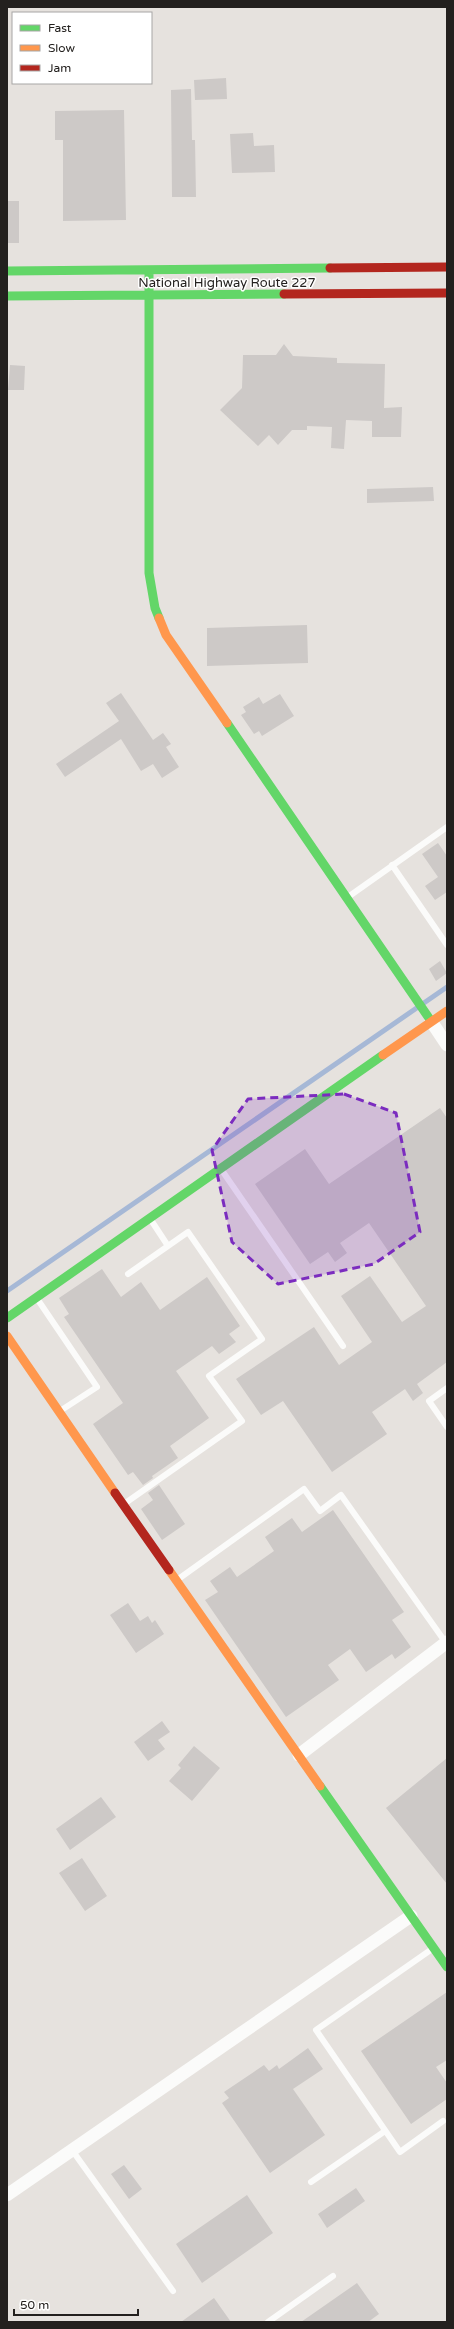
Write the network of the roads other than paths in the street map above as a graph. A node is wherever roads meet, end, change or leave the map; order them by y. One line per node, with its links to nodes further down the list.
1 (447, 268): 2 (main road, National Highway Route 227)
2 (148, 270): 3 (main road, National Highway Route 227); 6 (main road)
3 (7, 271)
4 (447, 293): 6 (main road, National Highway Route 227)
5 (7, 296): 6 (main road, National Highway Route 227)
6 (148, 296): 9 (main road)
7 (447, 827): 8 (lane)
8 (392, 865): 9 (lane); 10 (lane)
9 (346, 898): 12 (main road)
10 (447, 945)
11 (447, 1011): 12 (main road)
12 (428, 1017): 13 (street); 14 (main road)
13 (447, 1045)
14 (221, 1169): 15 (main road); 21 (lane)
15 (150, 1218): 16 (lane); 18 (main road)
16 (168, 1246): 17 (lane); 25 (lane)
17 (128, 1274)
18 (36, 1297): 19 (main road); 23 (lane)
19 (7, 1318)
20 (7, 1336): 23 (main road)
21 (343, 1346)
22 (447, 1388): 24 (lane)
23 (59, 1412): 25 (main road)
24 (447, 1427)
25 (123, 1505): 26 (main road)
26 (176, 1581): 27 (lane); 28 (main road)
27 (447, 1642): 28 (street)
28 (298, 1755): 29 (main road)
29 (411, 1916): 30 (main road); 34 (street)
30 (434, 1948): 31 (main road); 33 (lane)
31 (447, 1967)
32 (443, 2121): 33 (lane)
33 (385, 2131): 35 (lane)
34 (72, 2150): 36 (street); 38 (lane)
35 (311, 2182)
36 (7, 2195)
37 (333, 2276): 39 (lane)
38 (173, 2291)
39 (268, 2322)

